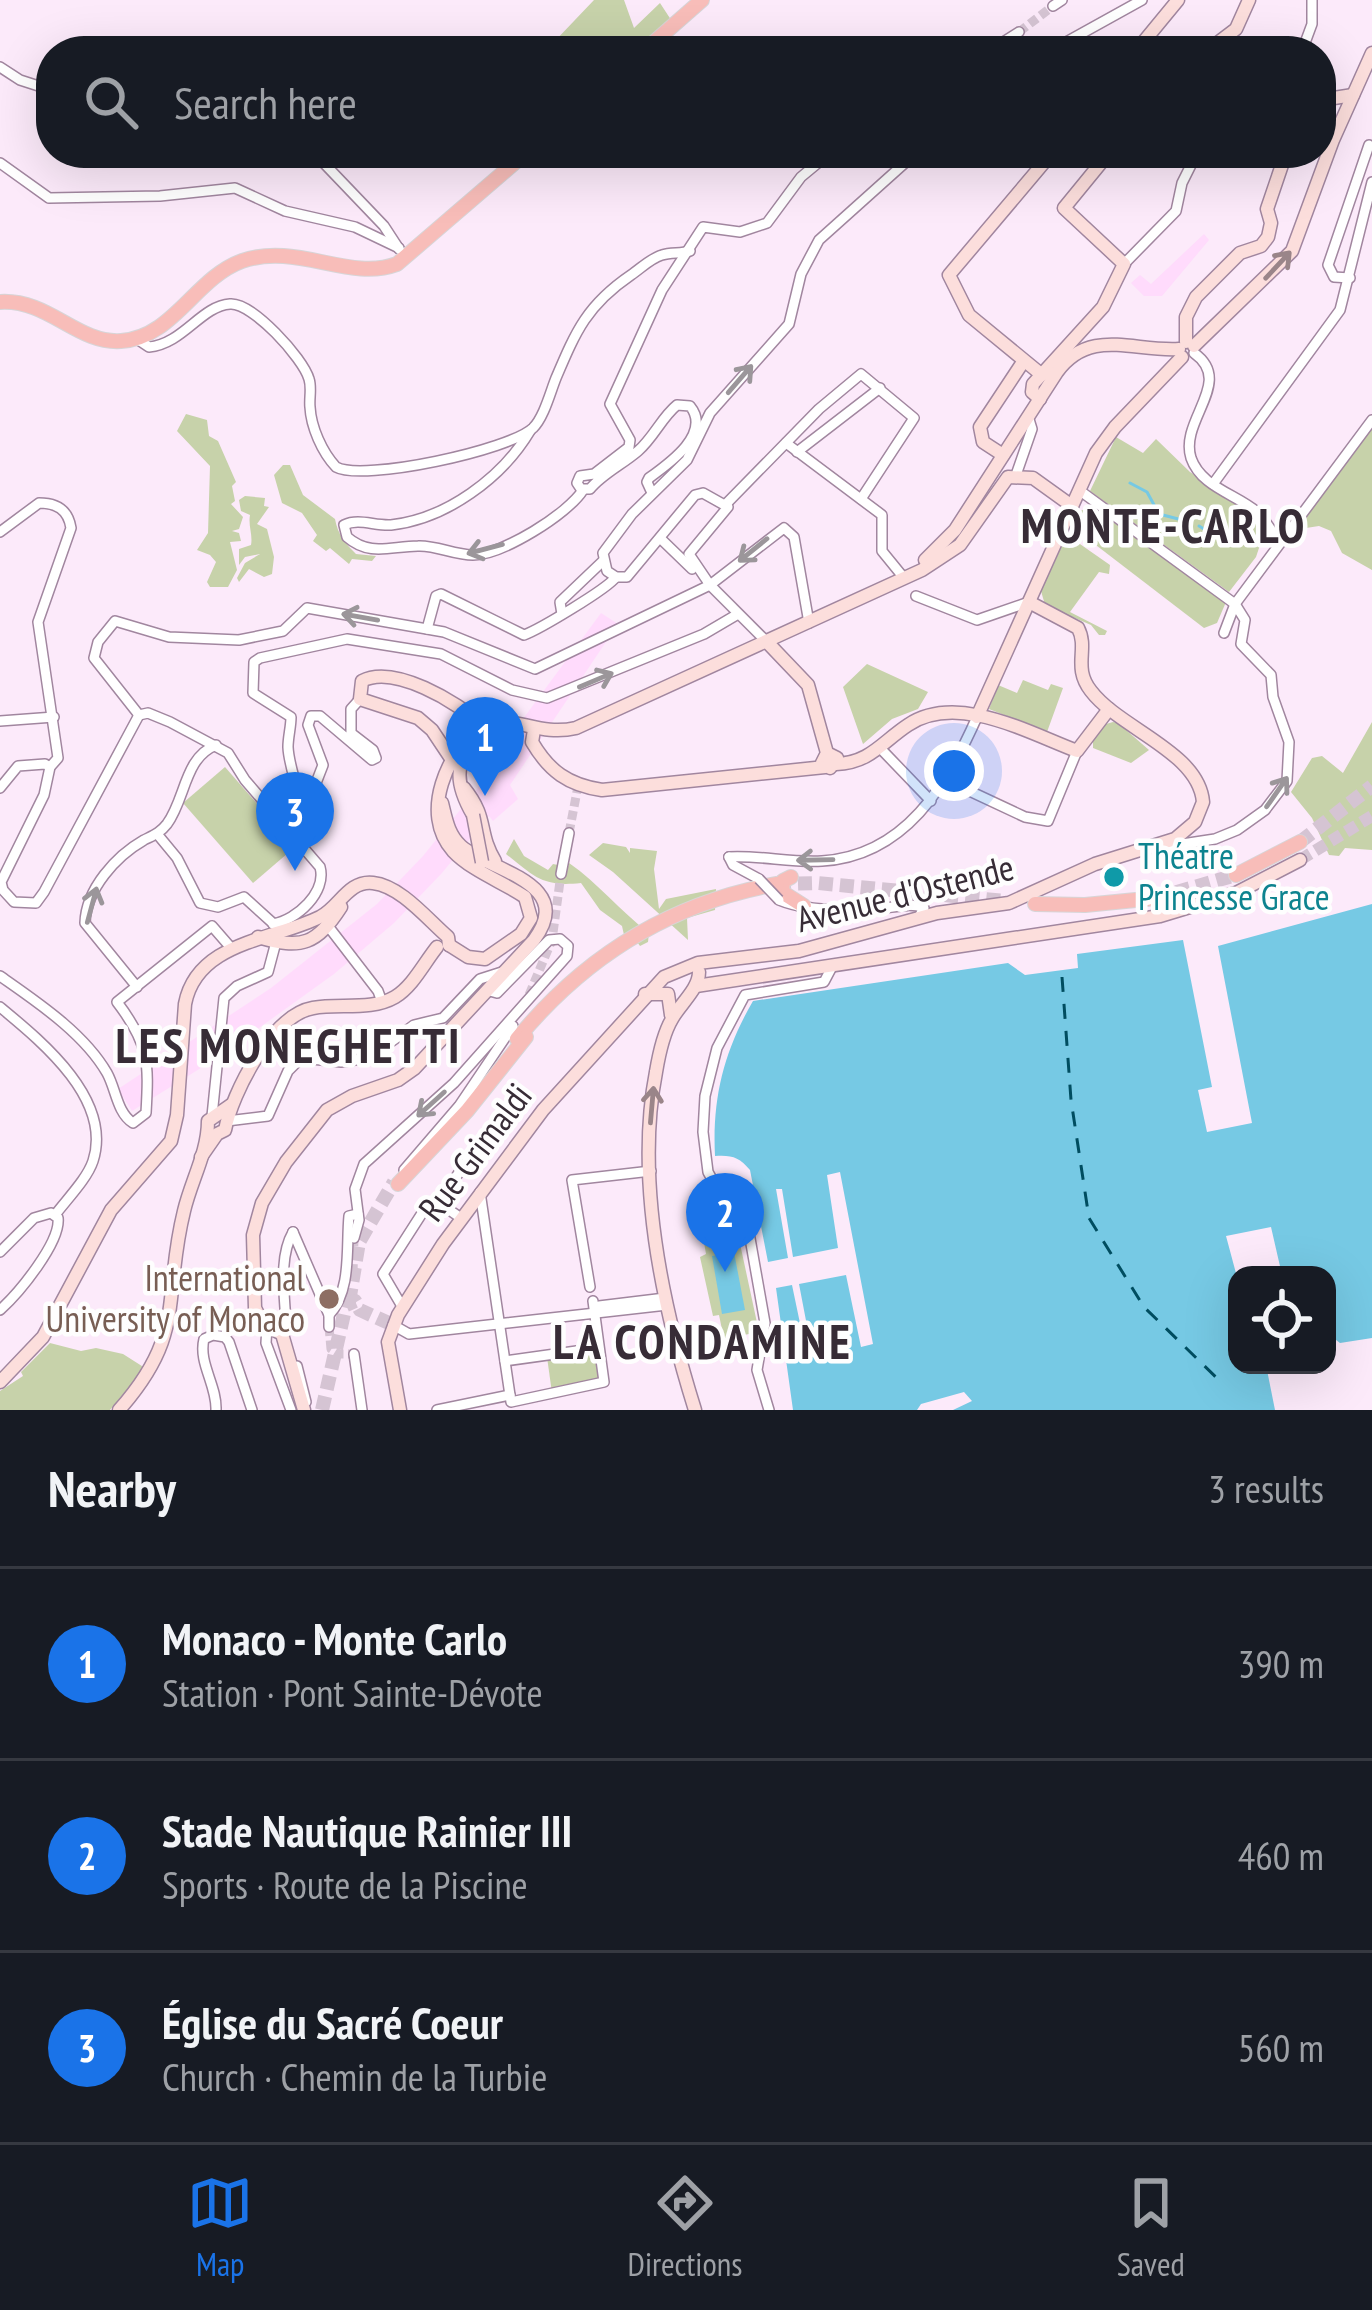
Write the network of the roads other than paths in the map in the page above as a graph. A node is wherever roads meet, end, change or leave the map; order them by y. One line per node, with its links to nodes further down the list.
1 (702, 0): 7 (main road)
2 (1142, 0): 9 (street)
3 (1178, 0): 10 (main road)
4 (1249, 0): 11 (main road)
5 (1312, 0): 12 (street)
6 (1019, 32): 8 (street)
7 (661, 36)
8 (1013, 36)
9 (1077, 36)
10 (1148, 36)
11 (1227, 36)
12 (1308, 36)
13 (1372, 53): 16 (main road)
14 (0, 67): 15 (street)
15 (36, 85)
16 (1353, 94): 17 (main road); 18 (main road, one-way to 16)
17 (1336, 97)
18 (1336, 138)
19 (1369, 145): 36 (street)
20 (0, 164): 32 (street)
21 (328, 168): 32 (street)
22 (507, 168): 32 (main road)
23 (812, 168): 31 (street)
24 (899, 168): 53 (street, one-way to 24)
25 (1039, 168): 42 (main road)
26 (1097, 168): 34 (main road)
27 (1190, 168): 34 (street)
28 (1281, 168): 41 (main road)
29 (1324, 168): 41 (main road, one-way to 29)
30 (1372, 182): 36 (street)
31 (690, 251): 33 (street); 35 (street)
32 (402, 253): 38 (main road)
33 (671, 254): 35 (street); 46 (street)
34 (1124, 264): 43 (main road)
35 (671, 275): 55 (street)
36 (1350, 278): 56 (street)
37 (0, 302): 39 (main road)
38 (154, 332): 39 (main road); 40 (street)
39 (137, 339): 40 (street)
40 (169, 341): 49 (street)
41 (1187, 349): 45 (main road); 56 (street); 57 (main road)
42 (1023, 362): 43 (main road); 52 (main road)
43 (1042, 375): 45 (main road)
44 (880, 388): 50 (street); 51 (street); 58 (street)
45 (1040, 399): 47 (main road)
46 (542, 410): 49 (street); 49 (street)
47 (1028, 416): 52 (main road); 54 (street)
48 (1372, 420): 63 (street)
49 (518, 440): 55 (street, one-way to 49)
50 (786, 443): 51 (street); 59 (street)
51 (797, 452): 58 (street)
52 (1003, 455): 64 (main road)
53 (670, 469): 55 (street); 65 (street)
54 (1016, 475): 60 (main road); 64 (main road)
55 (592, 479)
56 (1213, 484): 63 (street)
57 (1079, 490): 60 (main road); 71 (street)
58 (861, 500): 66 (street)
59 (724, 502): 62 (street); 68 (street)
60 (1072, 506): 70 (main road)
61 (0, 532): 83 (street)
62 (661, 539): 67 (street); 68 (street)
63 (1279, 543): 71 (street)
64 (954, 545): 66 (main road)
65 (603, 557): 67 (street); 72 (street)
66 (908, 576): 76 (main road)
67 (621, 577): 72 (street)
68 (710, 585): 73 (street); 76 (street, one-way to 68); 77 (street)
69 (916, 596): 74 (street)
70 (1029, 602): 74 (street); 75 (main road); 81 (main road)
71 (1235, 604): 78 (street); 107 (street, one-way to 71)
72 (562, 614): 77 (street)
73 (739, 614): 79 (street); 100 (street, one-way to 73)
74 (1000, 615): 75 (street)
75 (1018, 621): 84 (main road)
76 (808, 623): 79 (main road)
77 (427, 629): 82 (street, one-way to 82)
78 (1223, 633)
79 (766, 641): 88 (main road); 94 (main road)
80 (360, 699): 87 (main road); 95 (main road); 100 (street)
81 (1109, 709): 92 (main road); 107 (main road)
82 (140, 715): 89 (street); 96 (street)
83 (54, 717): 85 (street); 96 (street)
84 (977, 717): 91 (main road); 92 (main road); 97 (street)
85 (0, 721)
86 (502, 721): 87 (main road); 88 (main road); 95 (main road)
87 (481, 724): 95 (main road)
88 (534, 730): 94 (main road)
89 (201, 737): 90 (street); 93 (street)
90 (216, 746): 93 (street); 105 (street)
91 (881, 749): 94 (main road); 101 (street)
92 (1077, 751): 97 (street)
93 (199, 754): 106 (street)
94 (829, 762)
95 (455, 765): 98 (main road); 110 (main road)
96 (43, 771): 99 (street)
97 (946, 780): 101 (street)
98 (447, 787): 102 (main road); 103 (main road); 113 (main road)
99 (0, 788)
100 (296, 790): 105 (street)
101 (931, 801): 114 (street, one-way to 114, bridge)
102 (471, 812): 103 (main road); 110 (main road, bridge)
103 (446, 820): 110 (main road)
104 (569, 833): 111 (street)
105 (293, 834): 122 (street)
106 (158, 835): 122 (street); 131 (street, one-way to 106)
107 (1175, 842): 119 (main road, Avenue d'Ostende)
108 (1300, 842): 112 (main road)
109 (1300, 860): 126 (main road)
110 (489, 862): 113 (main road); 127 (main road)
111 (561, 874)
112 (1236, 875)
113 (496, 878): 124 (main road)
114 (783, 887): 118 (street); 118 (main road); 128 (main road)
115 (351, 891): 120 (main road); 121 (main road); 124 (main road)
116 (1156, 898): 117 (main road)
117 (1034, 904)
118 (804, 906): 119 (street)
119 (920, 917): 130 (main road, Avenue d'Ostende)
120 (308, 922): 122 (main road); 123 (main road)
121 (328, 926): 123 (main road); 134 (street)
122 (282, 931): 123 (main road); 125 (main road); 139 (street)
123 (311, 940)
124 (441, 942): 134 (main road)
125 (232, 949): 131 (street); 162 (main road)
126 (833, 965): 130 (main road); 172 (street)
127 (506, 970): 132 (main road); 139 (street)
128 (580, 974): 137 (main road); 138 (main road)
129 (0, 976): 131 (street)
130 (695, 977): 133 (main road, Rue Grimaldi); 136 (main road)
131 (137, 987)
132 (486, 990): 145 (street, one-way to 145); 164 (main road)
133 (645, 994): 136 (main road); 143 (main road, Rue Grimaldi)
134 (382, 1002): 139 (main road)
135 (0, 1006): 146 (street)
136 (670, 1022): 141 (main road, one-way to 136)
137 (515, 1030): 138 (street); 142 (street)
138 (490, 1079): 142 (main road)
139 (221, 1120): 165 (main road)
140 (475, 1148): 144 (street)
141 (651, 1171): 150 (street); 151 (main road)
142 (398, 1179)
143 (480, 1192): 147 (main road, Rue Grimaldi); 155 (street)
144 (439, 1203): 147 (street); 153 (street)
145 (358, 1214): 148 (street); 157 (street)
146 (56, 1215): 149 (street); 154 (street)
147 (461, 1218): 153 (main road, Rue Grimaldi)
148 (354, 1238)
149 (0, 1252)
150 (590, 1287)
151 (666, 1301): 152 (street); 171 (main road)
152 (594, 1306): 155 (street); 158 (street)
153 (403, 1308): 156 (main road, Rue Grimaldi)
154 (0, 1310)
155 (499, 1322): 156 (street); 160 (street)
156 (393, 1324): 169 (main road)
157 (286, 1325)
158 (598, 1348): 160 (street); 163 (street)
159 (354, 1354): 168 (street)
160 (505, 1361): 163 (street)
161 (296, 1365): 164 (street)
162 (0, 1382)
163 (511, 1399): 170 (street)
164 (300, 1409)
165 (119, 1410)
166 (216, 1410): 167 (street)
167 (252, 1410)
168 (362, 1410)
169 (400, 1410)
170 (437, 1410)
171 (695, 1410)
172 (769, 1410)

